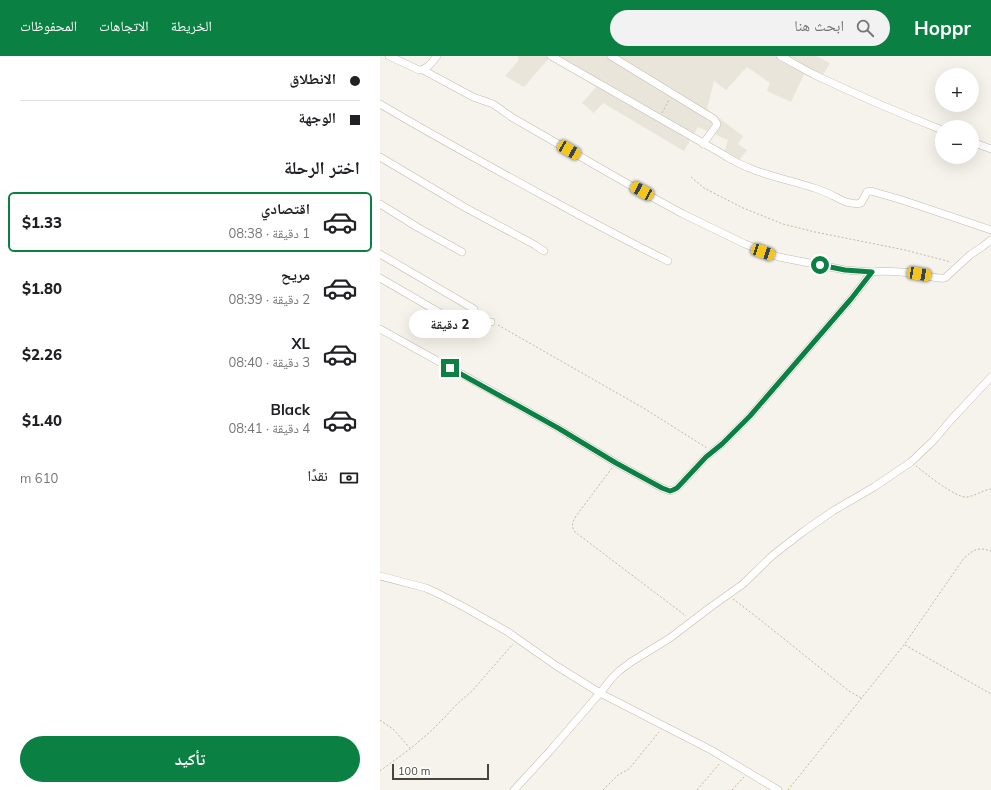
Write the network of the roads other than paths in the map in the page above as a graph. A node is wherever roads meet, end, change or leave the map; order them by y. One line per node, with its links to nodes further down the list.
1 (389, 56): 6 (street)
2 (437, 56): 6 (street)
3 (551, 56): 9 (street)
4 (611, 56): 9 (street)
5 (780, 56): 8 (street)
6 (423, 70): 20 (street)
7 (380, 104): 19 (street)
8 (935, 127)
9 (703, 144): 14 (street)
10 (979, 145): 11 (street)
11 (991, 149)
12 (380, 157): 16 (street)
13 (380, 204): 17 (street)
14 (991, 230)
15 (991, 240): 20 (street)
16 (544, 251)
17 (462, 252)
18 (380, 254): 22 (street)
19 (668, 261)
20 (872, 272): 24 (street)
21 (380, 278): 23 (street)
22 (474, 309)
23 (491, 322)
24 (380, 329)
25 (991, 376): 27 (street)
26 (380, 576): 27 (street)
27 (600, 693): 28 (street); 29 (street)
28 (514, 790)
29 (778, 790)

